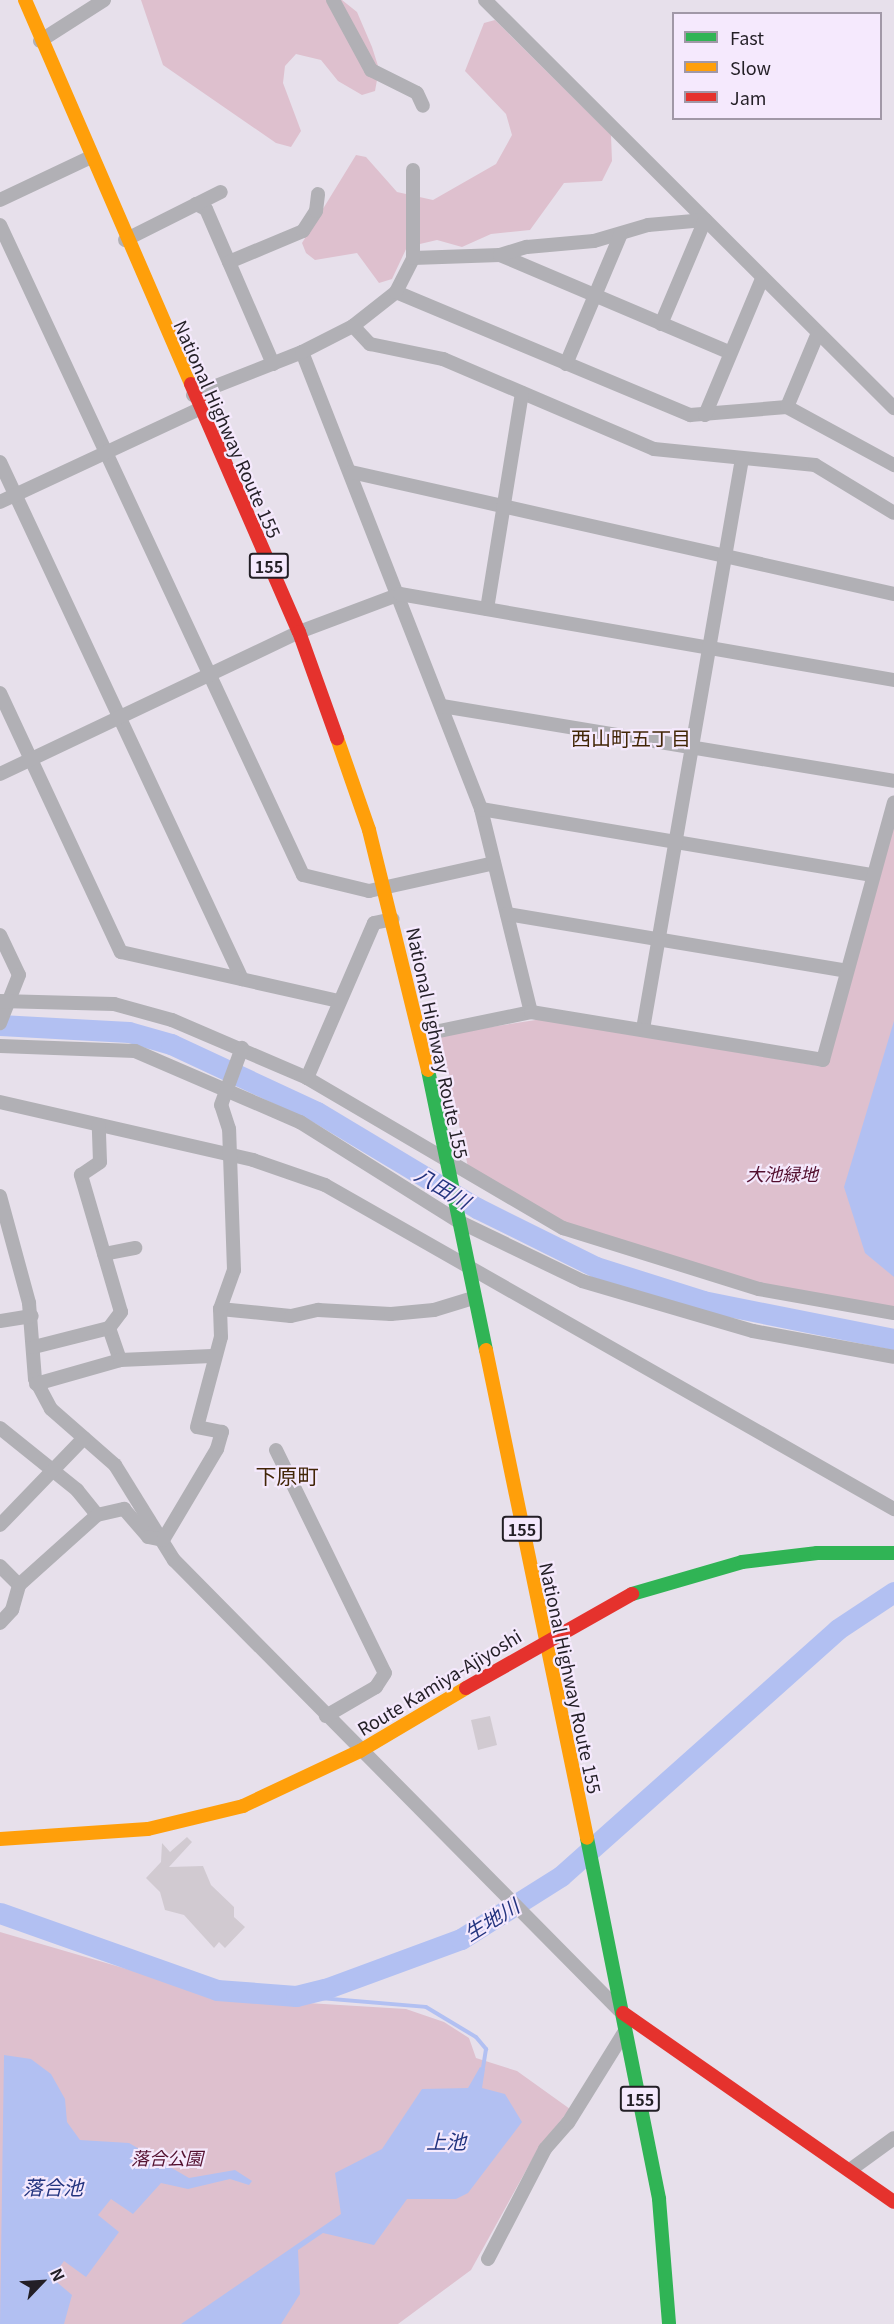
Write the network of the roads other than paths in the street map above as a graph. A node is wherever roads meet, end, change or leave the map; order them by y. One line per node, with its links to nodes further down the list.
1 (26, 0): 5 (main road, National Highway Route 155 / 155)
2 (104, 0): 5 (street)
3 (333, 0): 6 (street)
4 (485, 0): 13 (street)
5 (40, 41): 7 (main road, National Highway Route 155 / 155)
6 (423, 106)
7 (89, 158): 11 (street); 16 (main road, National Highway Route 155 / 155)
8 (413, 170): 18 (street)
9 (221, 192): 12 (street)
10 (318, 194): 19 (street)
11 (0, 200)
12 (196, 204): 16 (street); 19 (street)
13 (705, 220): 15 (street); 20 (street); 23 (street)
14 (0, 225): 36 (street)
15 (621, 234): 17 (street); 22 (street)
16 (125, 240): 31 (main road, National Highway Route 155 / 155)
17 (500, 255): 18 (street); 22 (street)
18 (413, 258): 21 (street)
19 (229, 262): 28 (street)
20 (762, 279): 25 (street); 27 (street)
21 (396, 292): 24 (street); 29 (street)
22 (595, 297): 23 (street); 29 (street)
23 (661, 324): 27 (street)
24 (353, 326): 26 (street); 30 (street)
25 (818, 333): 32 (street); 33 (street)
26 (302, 352): 28 (street); 40 (street)
27 (729, 352): 35 (street)
28 (273, 364): 31 (street)
29 (566, 364): 35 (street)
30 (522, 393): 37 (street); 43 (street)
31 (193, 395): 34 (main road, National Highway Route 155 / 155)
32 (786, 407): 35 (street); 39 (street)
33 (894, 408)
34 (199, 409): 36 (street); 49 (main road, National Highway Route 155 / 155)
35 (705, 415)
36 (107, 452): 41 (street); 51 (street)
37 (742, 459): 44 (street); 45 (street)
38 (0, 462): 41 (street)
39 (894, 465)
40 (351, 472): 43 (street); 46 (street)
41 (15, 495): 42 (street); 55 (street)
42 (0, 502)
43 (503, 506): 45 (street); 48 (street)
44 (894, 513)
45 (725, 555): 47 (street); 50 (street)
46 (400, 594): 48 (street); 49 (street); 54 (street)
47 (894, 594)
48 (487, 609): 50 (street)
49 (299, 632): 51 (street); 65 (main road, National Highway Route 155 / 155)
50 (709, 648): 52 (street); 56 (street)
51 (211, 675): 55 (street); 65 (street)
52 (894, 680)
53 (0, 693): 57 (street)
54 (442, 706): 56 (street); 61 (street)
55 (119, 718): 57 (street); 71 (street)
56 (691, 746): 59 (street); 62 (street)
57 (31, 760): 58 (street); 71 (street)
58 (0, 774)
59 (894, 781)
60 (894, 803): 64 (street)
61 (481, 809): 62 (street); 63 (street)
62 (675, 842): 64 (street); 69 (street)
63 (494, 863): 65 (street); 66 (street)
64 (872, 875): 70 (street)
65 (385, 889): 67 (main road, National Highway Route 155 / 155)
66 (507, 914): 69 (street); 74 (street)
67 (393, 919): 72 (street); 77 (main road, National Highway Route 155 / 155)
68 (0, 935): 73 (street)
69 (659, 939): 70 (street); 76 (street)
70 (846, 971): 76 (street)
71 (242, 979): 72 (street)
72 (339, 1001): 80 (street)
73 (5, 1002): 75 (street); 79 (street)
74 (531, 1012): 76 (street); 77 (street)
75 (0, 1023)
76 (643, 1029)
77 (420, 1035): 84 (main road, National Highway Route 155 / 155)
78 (0, 1046): 81 (street)
79 (242, 1048): 80 (street); 81 (street)
80 (307, 1078): 84 (street)
81 (224, 1087): 85 (street); 87 (street)
82 (0, 1102): 83 (street)
83 (99, 1125): 85 (street); 89 (street)
84 (444, 1154): 87 (main road, National Highway Route 155 / 155); 93 (street)
85 (230, 1155): 90 (street); 92 (street)
86 (0, 1196): 94 (street)
87 (458, 1221): 90 (main road, National Highway Route 155 / 155); 99 (street)
88 (135, 1248): 89 (street)
89 (104, 1254): 96 (street)
90 (466, 1262): 91 (main road, National Highway Route 155 / 155); 106 (street)
91 (473, 1298): 92 (street); 114 (main road, National Highway Route 155 / 155)
92 (220, 1309): 98 (street)
93 (894, 1313)
94 (32, 1316): 95 (street); 97 (street)
95 (0, 1321)
96 (109, 1328): 97 (street); 100 (street)
97 (34, 1347): 101 (street)
98 (212, 1356): 100 (street); 109 (street)
99 (894, 1357)
100 (120, 1360): 101 (street)
101 (36, 1384): 103 (street)
102 (0, 1428): 105 (street)
103 (84, 1438): 105 (street); 109 (street)
104 (276, 1450): 115 (street)
105 (53, 1470): 107 (street); 108 (street)
106 (894, 1509)
107 (97, 1515): 109 (street); 112 (street)
108 (0, 1525)
109 (163, 1540): 115 (street)
110 (894, 1553): 114 (main road, Route Kamiya-Ajiyoshi)
111 (0, 1566): 112 (street)
112 (19, 1585): 113 (street)
113 (0, 1623)
114 (545, 1640): 116 (main road, Route Kamiya-Ajiyoshi); 118 (main road, National Highway Route 155 / 155)
115 (326, 1716): 116 (street)
116 (360, 1751): 117 (main road, Route Kamiya-Ajiyoshi); 118 (street)
117 (0, 1839)
118 (623, 2013): 119 (main road, National Highway Route 155 / 155); 121 (main road)
119 (626, 2029): 123 (street); 124 (main road, National Highway Route 155 / 155)
120 (894, 2138): 121 (street)
121 (850, 2170): 122 (main road)
122 (894, 2202)
123 (488, 2259)
124 (669, 2324)

